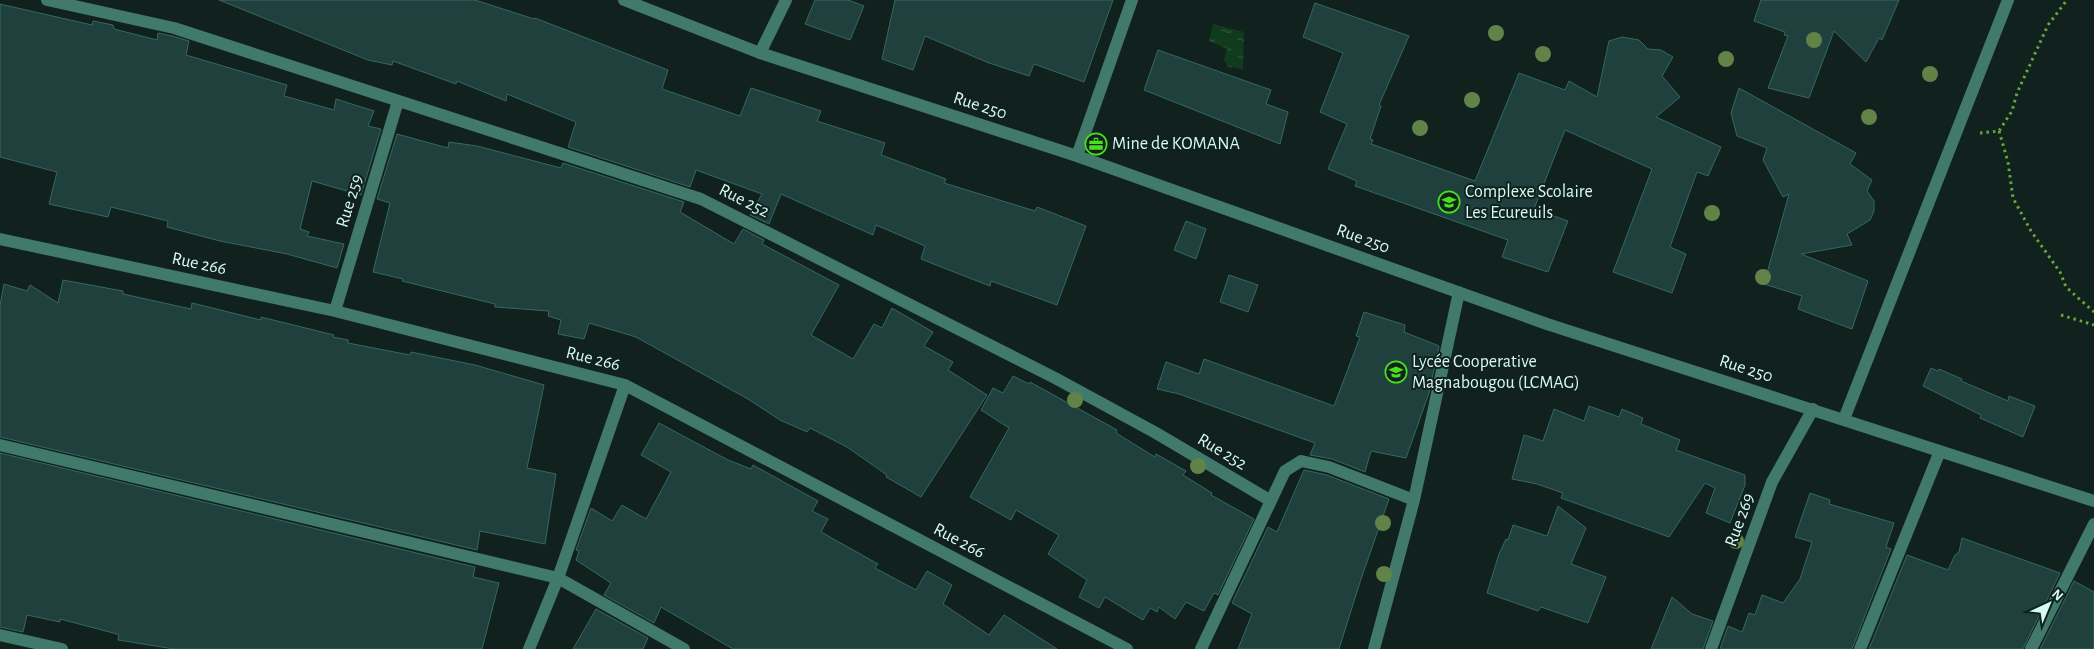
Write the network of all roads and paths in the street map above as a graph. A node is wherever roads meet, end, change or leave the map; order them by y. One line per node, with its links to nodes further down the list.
1 (47, 0): 10 (street, Rue 252)
2 (624, 0): 9 (street, Rue 250)
3 (786, 0): 9 (street)
4 (1132, 0): 13 (street)
5 (2008, 0): 12 (street)
6 (2060, 0): 8 (path)
7 (2067, 0): 8 (path)
8 (2062, 7): 11 (path)
9 (760, 53): 13 (street, Rue 250)
10 (398, 101): 16 (street, Rue 259); 26 (street, Rue 252)
11 (1999, 131): 12 (path); 17 (path)
12 (1955, 136): 22 (street)
13 (1077, 156): 15 (street, Rue 250)
14 (0, 239): 16 (street, Rue 266)
15 (1459, 292): 21 (street, Rue 250); 25 (street)
16 (335, 311): 20 (street, Rue 266)
17 (2094, 312)
18 (2061, 315): 19 (path)
19 (2094, 325)
20 (625, 386): 29 (street); 34 (street, Rue 266)
21 (1813, 409): 22 (street, Rue 250); 37 (street, Rue 269)
22 (1844, 419): 24 (street, Rue 250)
23 (0, 445): 29 (street)
24 (1940, 451): 27 (street, Rue 250); 38 (street)
25 (1414, 500): 26 (street); 36 (street)
26 (1270, 501): 35 (street)
27 (2094, 501)
28 (2094, 524): 39 (street)
29 (558, 578): 32 (street); 33 (street)
30 (0, 634): 31 (street)
31 (62, 649)
32 (529, 649)
33 (684, 649)
34 (1128, 649)
35 (1201, 649)
36 (1374, 649)
37 (1711, 649)
38 (1860, 649)
39 (2031, 649)

